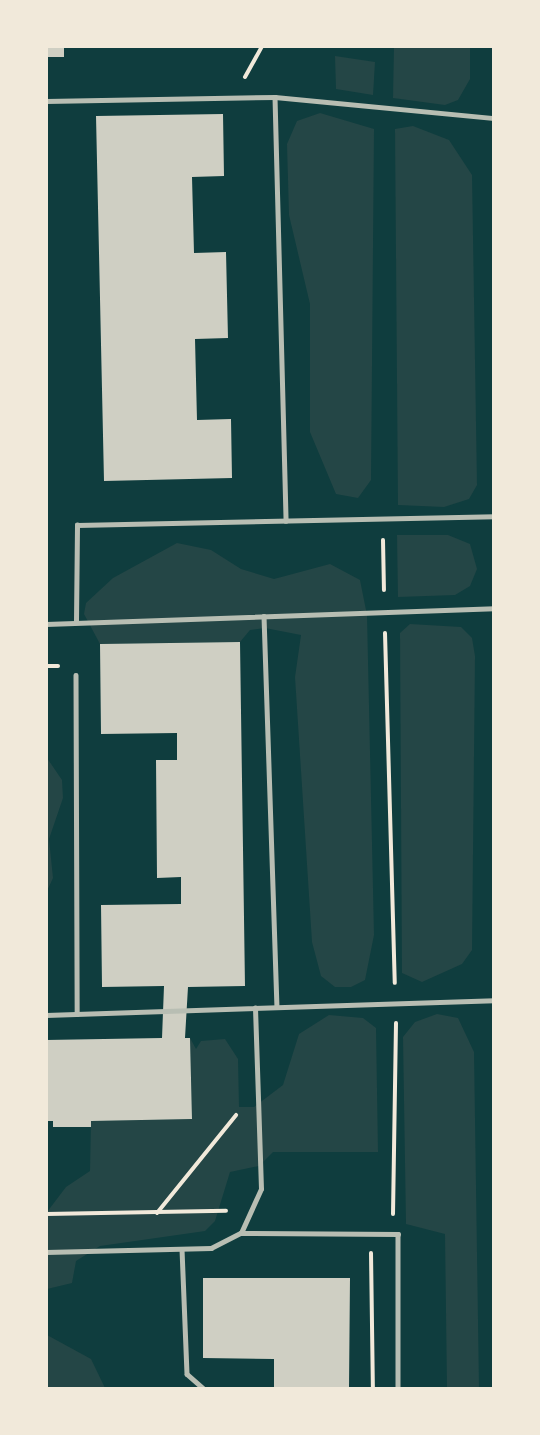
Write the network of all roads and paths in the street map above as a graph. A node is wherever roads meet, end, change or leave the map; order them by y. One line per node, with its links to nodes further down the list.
1 (262, 46): 2 (path)
2 (233, 97): 3 (lane); 4 (lane)
3 (275, 97): 5 (lane); 8 (lane)
4 (46, 101)
5 (494, 118)
6 (494, 516): 7 (lane)
7 (382, 519): 8 (lane); 10 (path)
8 (286, 520): 12 (lane)
9 (494, 608): 10 (lane)
10 (384, 612): 11 (lane); 16 (path)
11 (264, 616): 12 (lane); 17 (lane)
12 (76, 622): 13 (lane)
13 (46, 624)
14 (76, 675): 19 (lane)
15 (494, 1000): 16 (lane)
16 (396, 1003): 17 (lane); 26 (path)
17 (277, 1007): 18 (lane)
18 (255, 1008): 19 (lane); 21 (lane)
19 (77, 1014): 20 (lane)
20 (46, 1015)
21 (258, 1089): 22 (lane); 23 (path)
22 (251, 1211): 23 (path); 25 (lane)
23 (157, 1213): 24 (path)
24 (46, 1214)
25 (241, 1233): 26 (lane); 27 (lane)
26 (370, 1236): 30 (path); 31 (lane)
27 (182, 1248): 28 (lane); 29 (lane)
28 (46, 1252)
29 (203, 1389)
30 (373, 1389)
31 (398, 1389)

